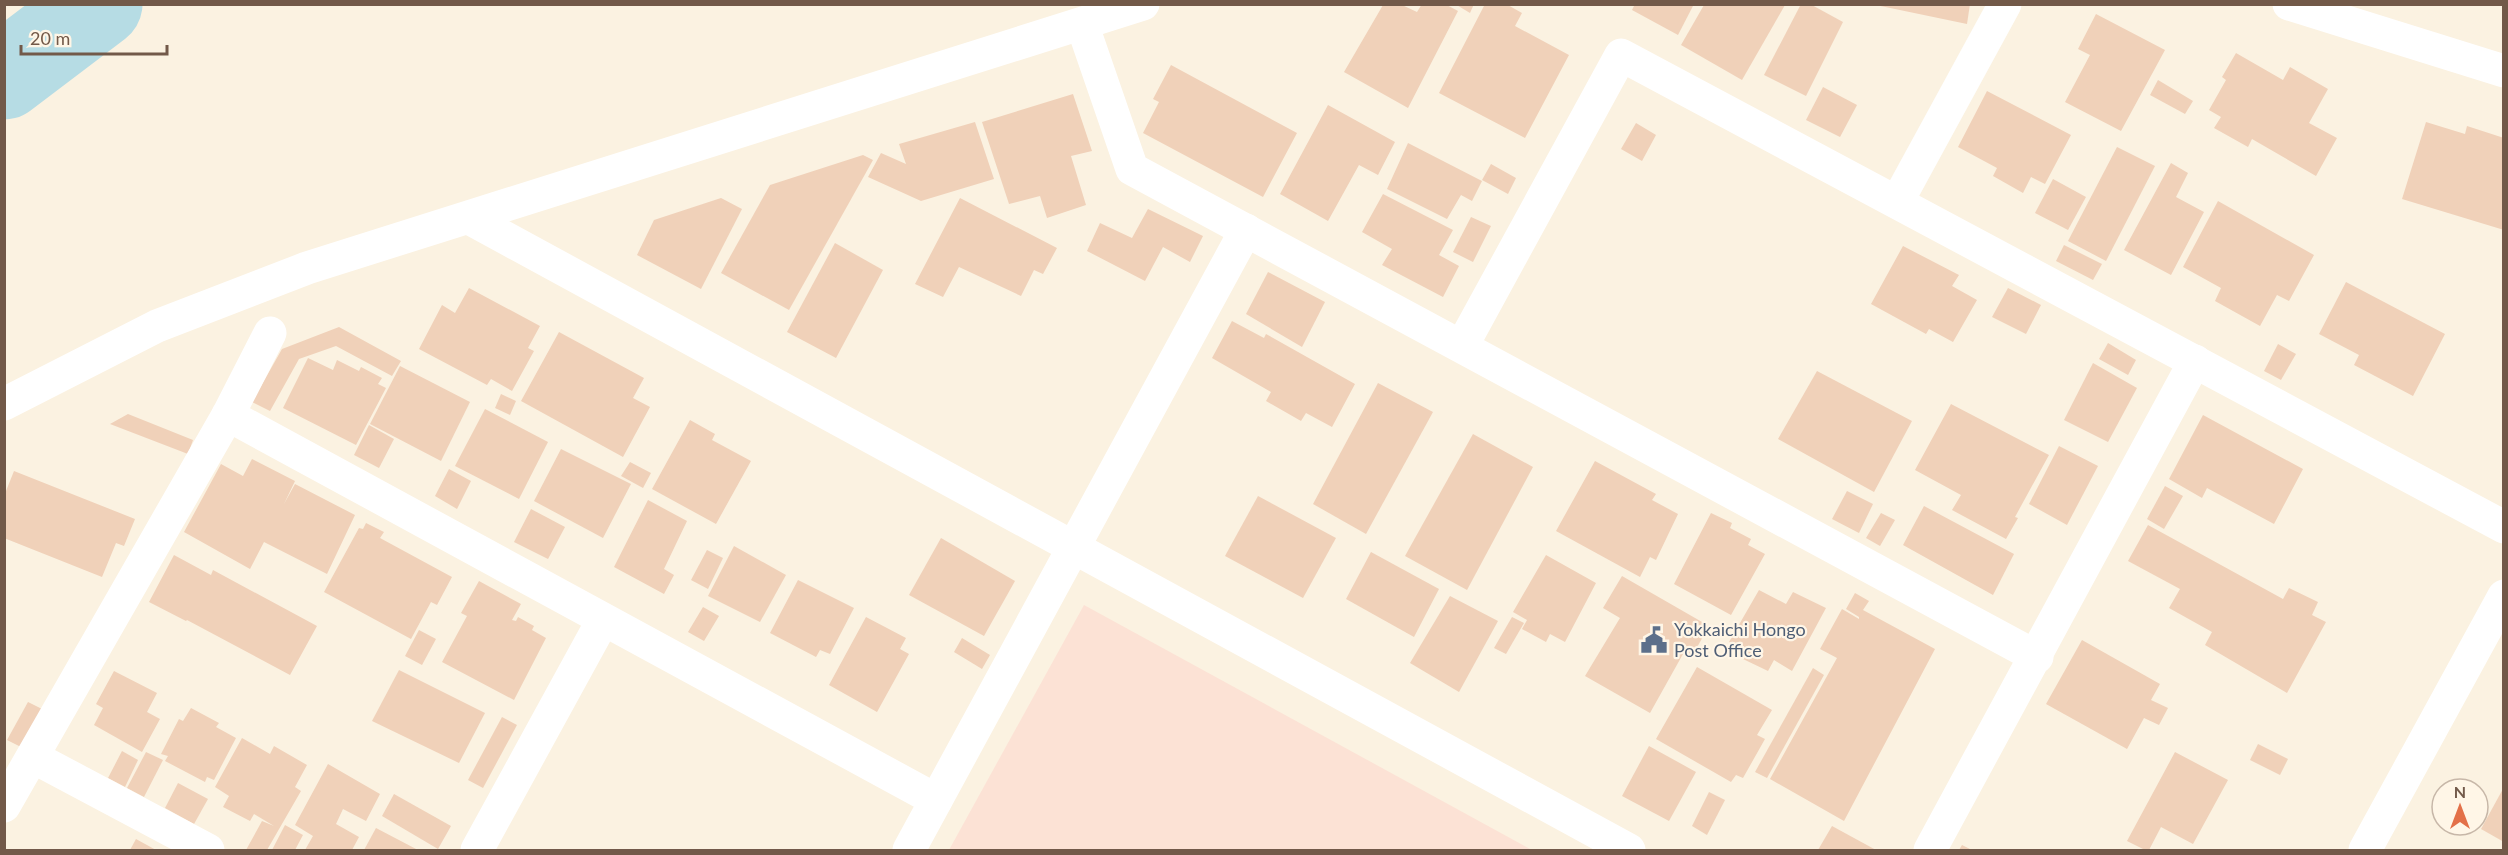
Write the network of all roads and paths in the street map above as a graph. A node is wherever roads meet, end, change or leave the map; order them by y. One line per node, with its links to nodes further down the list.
1 (1143, 4): 4 (street)
2 (2005, 4): 6 (street)
3 (2289, 4): 5 (street)
4 (1082, 24): 7 (street); 8 (street)
5 (2504, 71)
6 (1897, 202): 10 (street); 11 (street)
7 (469, 218): 12 (street); 15 (street)
8 (1246, 230): 10 (street); 15 (street)
9 (270, 333): 13 (street)
10 (1462, 346): 18 (street)
11 (2194, 361): 14 (street); 18 (street)
12 (4, 404)
13 (228, 415): 17 (street); 19 (street)
14 (2504, 527)
15 (1074, 550): 20 (street); 25 (street)
16 (2502, 601): 27 (street)
17 (603, 620): 20 (street); 23 (street)
18 (2037, 657): 26 (street)
19 (33, 757): 21 (street); 22 (street)
20 (936, 800): 24 (street)
21 (4, 806)
22 (208, 850)
23 (477, 850)
24 (909, 850)
25 (1629, 850)
26 (1930, 850)
27 (2365, 850)

